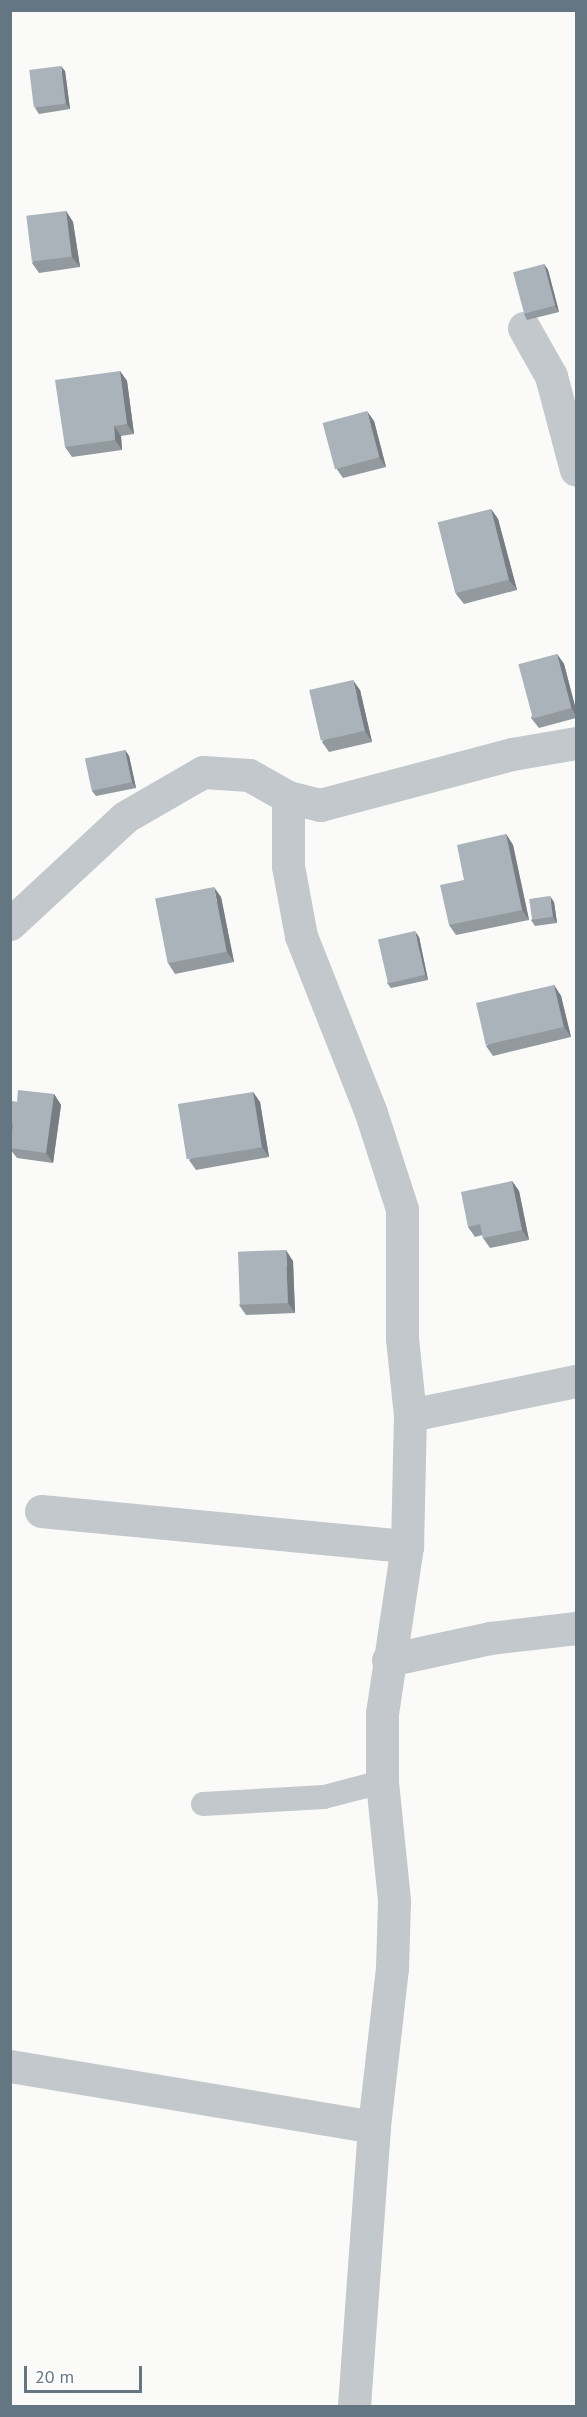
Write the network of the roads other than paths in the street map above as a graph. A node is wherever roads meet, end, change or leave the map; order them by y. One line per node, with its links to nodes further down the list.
1 (524, 328): 2 (street)
2 (576, 470)
3 (576, 742): 4 (street)
4 (288, 797): 5 (street); 7 (street)
5 (13, 913)
6 (576, 1381): 7 (street)
7 (410, 1415): 9 (street)
8 (41, 1511): 9 (street)
9 (406, 1546): 11 (street)
10 (576, 1628): 11 (street)
11 (388, 1660): 12 (street)
12 (382, 1782): 13 (lane); 15 (street)
13 (203, 1804)
14 (10, 2066): 15 (street)
15 (374, 2127): 16 (street)
16 (354, 2406)

